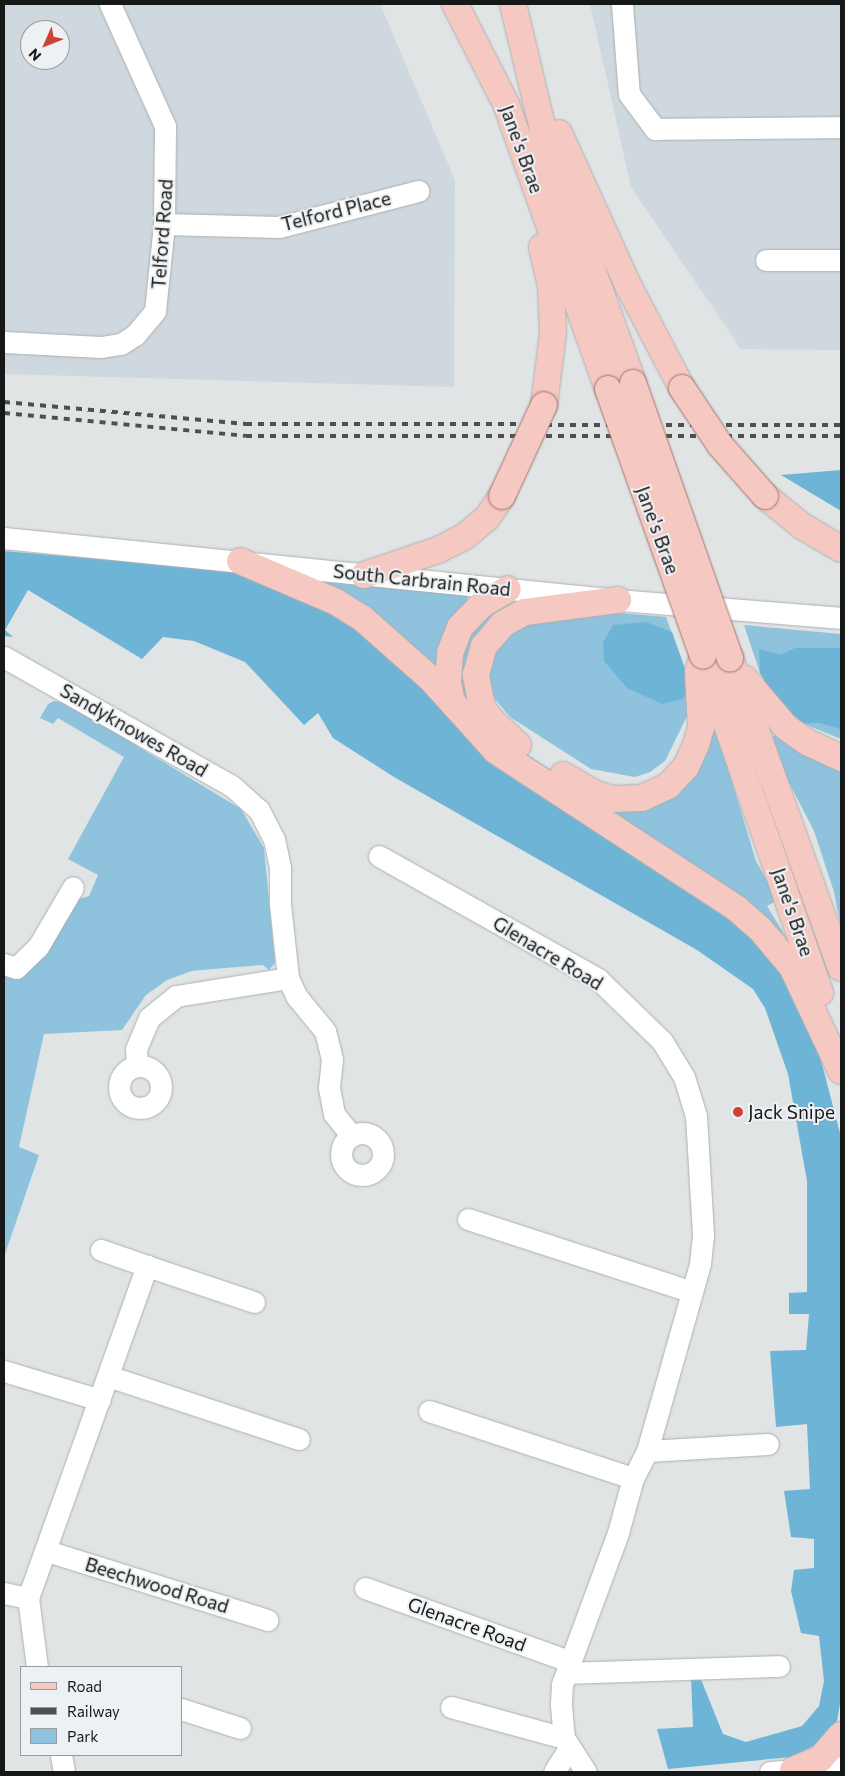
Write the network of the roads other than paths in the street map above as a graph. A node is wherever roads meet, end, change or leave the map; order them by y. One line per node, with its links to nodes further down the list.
1 (110, 4): 8 (street, Telford Road)
2 (455, 4): 5 (main road, Jane's Brae)
3 (622, 4): 6 (street)
4 (515, 14): 13 (main road, bridge); 21 (main road, Jane's Brae, bridge)
5 (506, 104): 15 (main road, bridge); 19 (main road, Jane's Brae, bridge)
6 (841, 127)
7 (418, 191): 8 (street, Telford Place)
8 (164, 224): 11 (street, Telford Road)
9 (766, 260): 10 (street)
10 (841, 260)
11 (4, 342)
12 (4, 538): 14 (street, South Carbrain Road)
13 (841, 549)
14 (240, 561): 15 (street, South Carbrain Road); 22 (main road)
15 (364, 575): 16 (street, South Carbrain Road)
16 (508, 589): 17 (street, South Carbrain Road); 22 (main road)
17 (618, 600): 18 (street, South Carbrain Road); 19 (main road)
18 (841, 618)
19 (703, 656): 29 (main road, Jane's Brae)
20 (4, 657): 28 (street, Sandyknowes Road)
21 (730, 658): 23 (main road); 27 (main road, Jane's Brae)
22 (452, 702): 31 (main road)
23 (841, 758)
24 (379, 856): 36 (street, Glenacre Road)
25 (73, 887): 26 (street)
26 (4, 964)
27 (841, 968)
28 (288, 978): 30 (street); 32 (street)
29 (841, 1065)
30 (137, 1066)
31 (841, 1070)
32 (352, 1136)
33 (468, 1219): 36 (street)
34 (101, 1250): 35 (street)
35 (146, 1266): 37 (street); 39 (street)
36 (690, 1291): 44 (street, Glenacre Road)
37 (254, 1302)
38 (4, 1372): 40 (street)
39 (108, 1376): 40 (street); 42 (street)
40 (100, 1400): 46 (street)
41 (429, 1411): 45 (street)
42 (299, 1439)
43 (768, 1444): 44 (street)
44 (647, 1452): 45 (street, Glenacre Road)
45 (633, 1478): 53 (street, Glenacre Road)
46 (47, 1550): 49 (street); 50 (street, Beechwood Road)
47 (365, 1588): 53 (street, Glenacre Road)
48 (4, 1593): 49 (street)
49 (28, 1598): 51 (street)
50 (267, 1620)
51 (41, 1666)
52 (779, 1666): 53 (street, Glenacre Road)
53 (568, 1667): 58 (street, Glenacre Road)
54 (451, 1707): 58 (street)
55 (182, 1710): 56 (street)
56 (240, 1728)
57 (841, 1735): 61 (main road)
58 (567, 1743): 63 (street); 64 (street, Glenacre Road)
59 (61, 1756): 62 (street)
60 (841, 1768): 61 (street)
61 (795, 1771)
62 (64, 1772)
63 (554, 1772)
64 (586, 1772)

